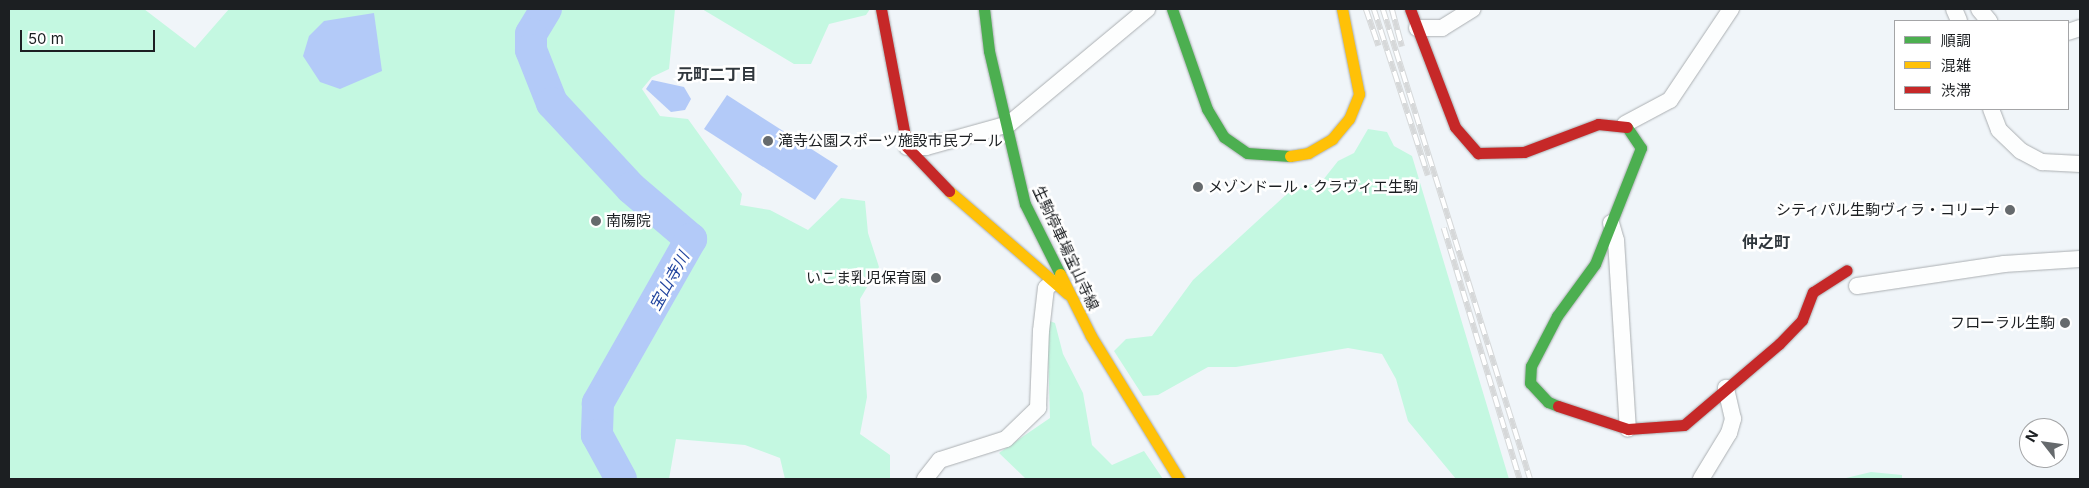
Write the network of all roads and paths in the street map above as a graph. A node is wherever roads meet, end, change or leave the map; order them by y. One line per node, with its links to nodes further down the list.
1 (881, 9): 15 (street)
2 (984, 9): 13 (street, 生駒停車場宝山寺線)
3 (1147, 9): 13 (street)
4 (1172, 9): 5 (street)
5 (1342, 9)
6 (1410, 9): 11 (street)
7 (1473, 9): 11 (street)
8 (1731, 9): 14 (street)
9 (1978, 9): 10 (street)
10 (1988, 20)
11 (1417, 28): 14 (street)
12 (1991, 110): 16 (street)
13 (1009, 124): 15 (street); 22 (street, 生駒停車場宝山寺線)
14 (1625, 124): 17 (street)
15 (907, 147): 20 (street)
16 (2080, 164)
17 (1611, 223): 24 (street); 24 (street)
18 (2080, 259): 21 (street)
19 (1848, 270): 23 (street)
20 (1052, 282): 22 (street); 25 (street)
21 (1857, 286)
22 (1073, 298): 26 (street, 生駒停車場宝山寺線)
23 (1726, 388): 24 (street); 27 (street)
24 (1628, 429)
25 (925, 479)
26 (1179, 479)
27 (1701, 479)

